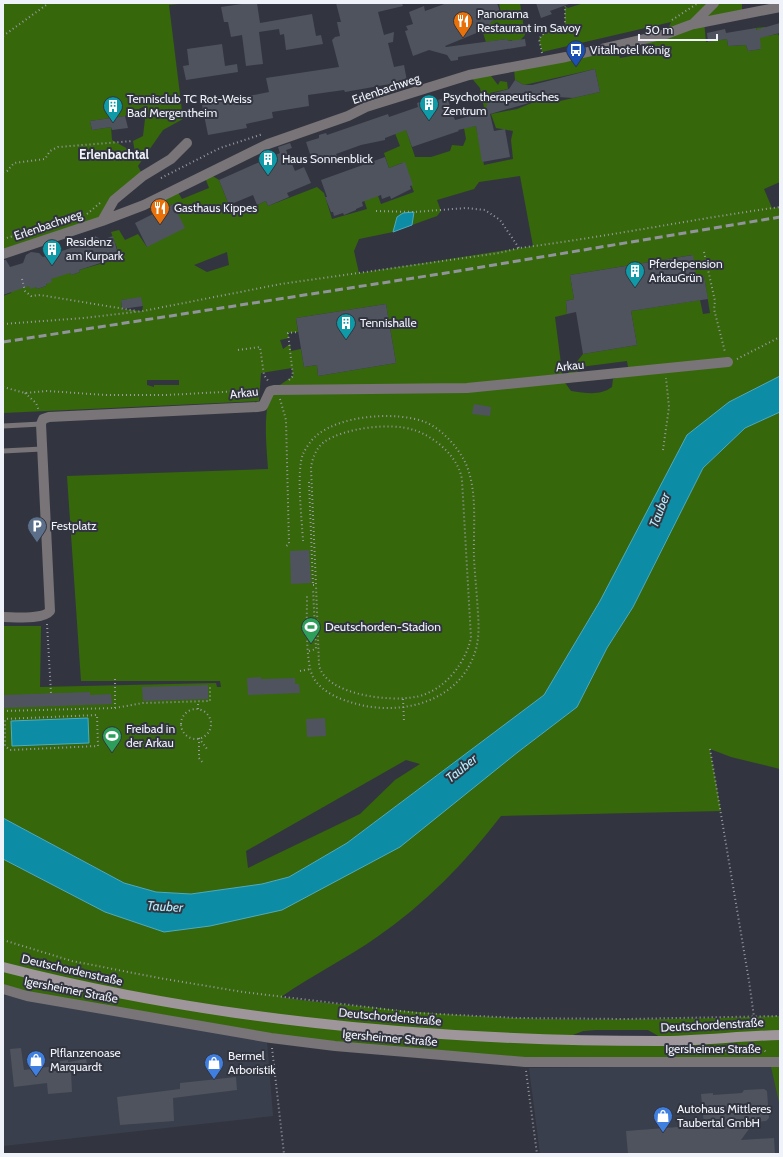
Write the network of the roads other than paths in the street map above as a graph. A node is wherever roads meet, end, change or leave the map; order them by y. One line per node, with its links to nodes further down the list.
1 (714, 3): 3 (street, Erlenbachweg)
2 (780, 7): 3 (street, Erlenbachweg)
3 (693, 24): 5 (street, Erlenbachweg)
4 (187, 144): 5 (street)
5 (102, 221): 6 (street, Erlenbachweg)
6 (3, 254)
7 (728, 362): 8 (street, Arkau)
8 (41, 424): 9 (lane); 10 (street)
9 (3, 426)
10 (42, 449): 11 (lane); 12 (street)
11 (3, 451)
12 (3, 617)
13 (3, 967): 15 (street, Deutschordenstraße)
14 (3, 989): 16 (street, Igersheimer Straße)
15 (780, 1035)
16 (780, 1062)

